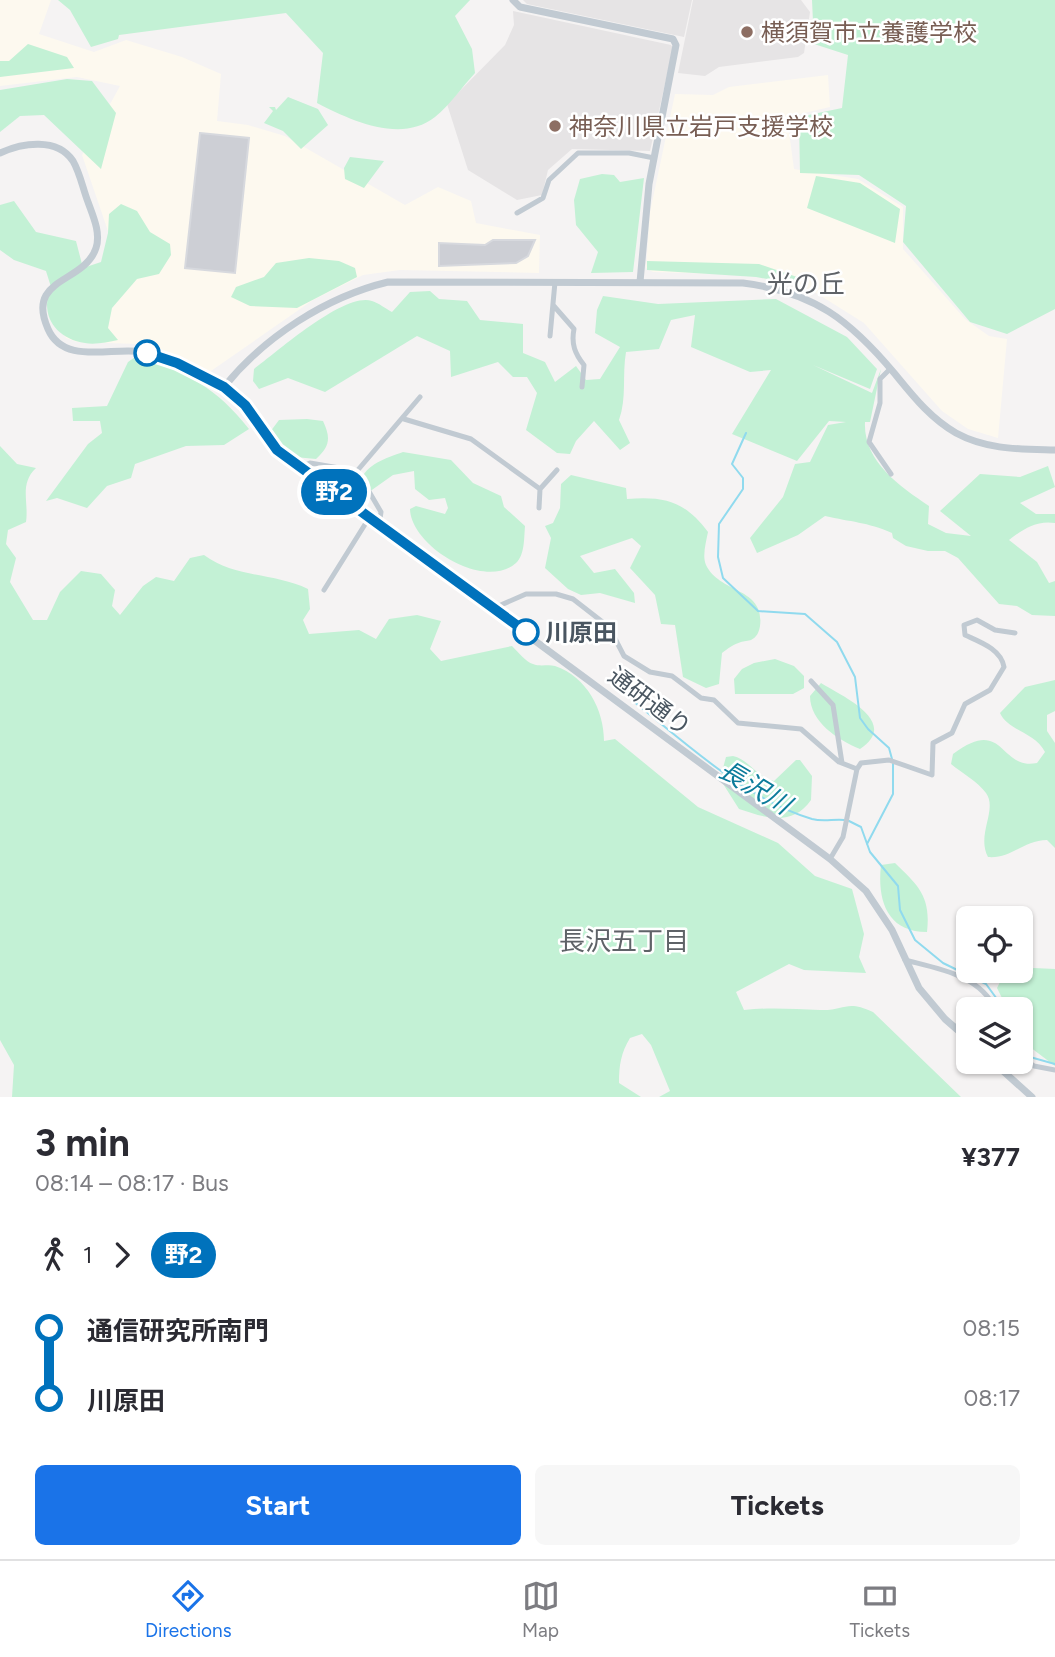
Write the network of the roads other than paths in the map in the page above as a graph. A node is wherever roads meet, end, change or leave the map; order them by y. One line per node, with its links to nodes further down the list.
1 (513, 0): 3 (street)
2 (0, 153): 10 (street, 通研通り)
3 (653, 158): 4 (street); 6 (street)
4 (517, 213)
5 (555, 282): 6 (street); 7 (street); 10 (street)
6 (640, 282): 9 (street)
7 (553, 305): 8 (street); 11 (street)
8 (550, 336)
9 (890, 369): 14 (street); 18 (street)
10 (224, 387): 15 (street, 通研通り)
11 (582, 387)
12 (420, 397): 13 (street)
13 (404, 419): 17 (street); 19 (street)
14 (1055, 450)
15 (300, 467): 17 (street); 21 (street, 通研通り)
16 (557, 470): 19 (street)
17 (357, 471): 22 (street)
18 (891, 474)
19 (540, 489): 20 (street)
20 (539, 508)
21 (369, 518): 22 (street, 通研通り); 23 (street)
22 (379, 526): 24 (street, 通研通り)
23 (324, 590)
24 (494, 608): 27 (street); 29 (street, 通研通り)
25 (1015, 633): 28 (street)
26 (811, 681): 27 (street)
27 (842, 763): 28 (street)
28 (857, 769): 29 (street)
29 (830, 859): 30 (street, 通研通り)
30 (905, 960): 31 (street); 32 (street, 通研通り)
31 (990, 997)
32 (956, 1028)
33 (1033, 1065): 34 (street)
34 (1055, 1070)
35 (1006, 1074): 36 (street)
36 (1032, 1097)

